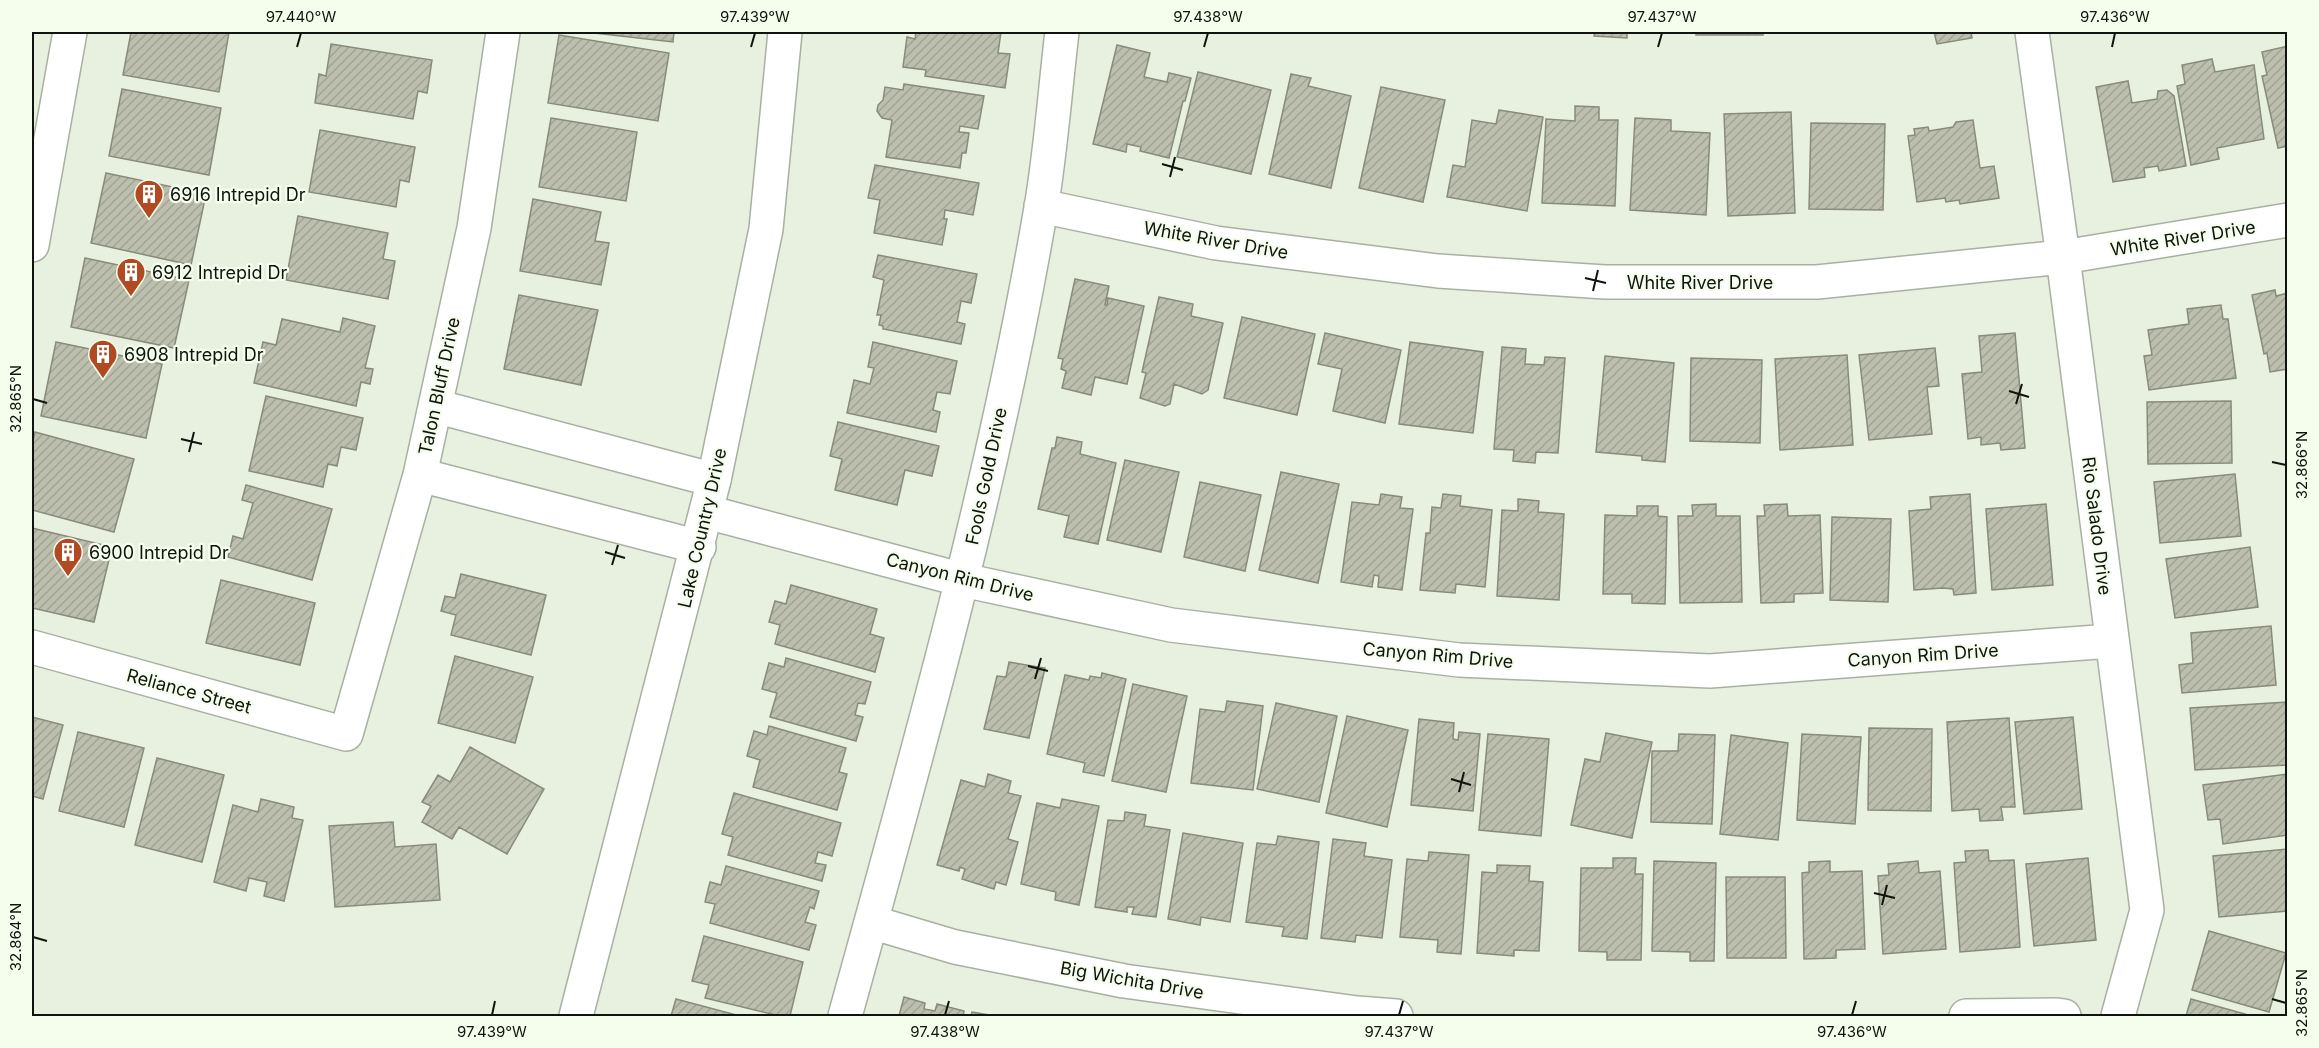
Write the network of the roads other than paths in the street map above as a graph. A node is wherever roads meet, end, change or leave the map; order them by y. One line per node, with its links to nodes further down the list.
1 (70, 32): 8 (street)
2 (503, 32): 10 (street, Talon Bluff Drive)
3 (785, 32): 12 (street, Lake Country Drive)
4 (1062, 32): 6 (street, Fools Gold Drive)
5 (2032, 32): 9 (street, Rio Salado Drive)
6 (1041, 206): 9 (street, White River Drive); 15 (street, Fools Gold Drive)
7 (2288, 220): 9 (street, White River Drive)
8 (32, 245)
9 (2064, 257): 16 (street, Rio Salado Drive)
10 (435, 406): 11 (street, Talon Bluff Drive); 12 (street)
11 (420, 475): 14 (street); 18 (street, Talon Bluff Drive)
12 (714, 480): 13 (street, Lake Country Drive)
13 (707, 512): 14 (street, Lake Country Drive); 15 (street, Canyon Rim Drive)
14 (699, 548): 20 (street, Lake Country Drive)
15 (963, 580): 16 (street, Canyon Rim Drive); 19 (street, Fools Gold Drive)
16 (2111, 641): 25 (street, Rio Salado Drive)
17 (32, 647): 18 (street, Reliance Street)
18 (346, 734)
19 (871, 922): 21 (street, Fools Gold Drive); 22 (street, Big Wichita Drive)
20 (576, 1017)
21 (845, 1017)
22 (1396, 1017)
23 (1965, 1017): 24 (street)
24 (2064, 1017)
25 (2118, 1017)

